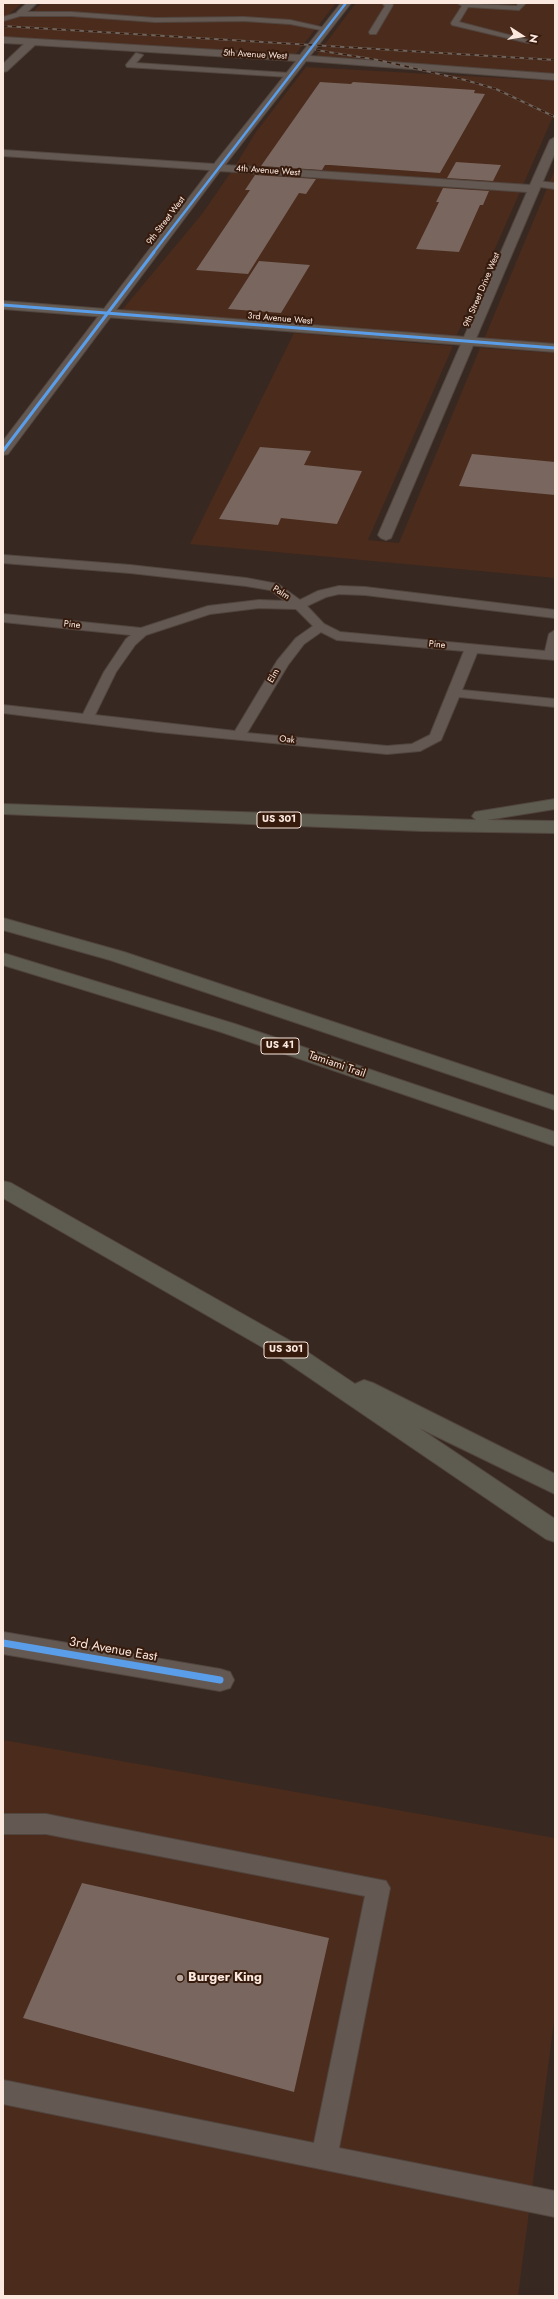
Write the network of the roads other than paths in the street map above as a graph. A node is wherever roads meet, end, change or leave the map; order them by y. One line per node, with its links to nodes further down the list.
1 (32, 3): 6 (street)
2 (346, 3): 8 (street, 9th Street West)
3 (386, 3): 9 (lane)
4 (522, 3): 5 (lane)
5 (463, 4): 11 (lane)
6 (20, 14): 7 (lane); 8 (lane)
7 (3, 19)
8 (326, 29): 15 (street, 9th Street West)
9 (373, 32)
10 (3, 40): 12 (street, 5th Avenue West)
11 (528, 41)
12 (29, 46): 13 (street, 5th Avenue West); 14 (street, 5th Avenue West); 15 (street, 5th Avenue West); 16 (street)
13 (3, 47)
14 (139, 55): 15 (street, 5th Avenue West); 17 (lane)
15 (301, 61): 17 (street, 9th Street West); 18 (street, 5th Avenue West)
16 (3, 69)
17 (290, 75): 21 (street, 9th Street West)
18 (555, 78)
19 (555, 140): 23 (street, 9th Street Drive West)
20 (3, 153): 21 (street, 4th Avenue West)
21 (217, 168): 23 (street, 4th Avenue West); 25 (street, 9th Street West)
22 (555, 186): 23 (lane)
23 (535, 187): 26 (street, 9th Street Drive West)
24 (3, 305): 25 (street, 3rd Avenue West)
25 (106, 313): 26 (street, 3rd Avenue West); 28 (street, 9th Street West)
26 (468, 342): 27 (street, 3rd Avenue West); 29 (street, 9th Street Drive West)
27 (555, 348)
28 (3, 451)
29 (386, 535)
30 (3, 559): 31 (lane, Palm)
31 (299, 605): 32 (lane, Palm); 34 (lane, Pine); 35 (lane)
32 (555, 614)
33 (3, 618): 35 (lane, Pine)
34 (320, 627): 37 (lane, Pine); 43 (lane, Elm)
35 (142, 632): 42 (lane)
36 (555, 634): 38 (lane)
37 (472, 648): 38 (lane, Pine); 39 (lane, Oak)
38 (552, 656)
39 (455, 693): 40 (lane); 43 (lane, Oak)
40 (555, 703)
41 (3, 709): 42 (lane, Oak)
42 (88, 718): 43 (lane, Oak)
43 (239, 735)
44 (555, 804): 46 (highway)
45 (3, 809): 46 (highway, US 301)
46 (422, 825): 47 (highway, US 301)
47 (555, 828)
48 (3, 924): 50 (highway)
49 (3, 959): 51 (highway, Tamiami Trail / US 41)
50 (555, 1103)
51 (555, 1139)
52 (3, 1188): 53 (highway, US 301)
53 (285, 1349): 54 (highway); 55 (highway, US 301)
54 (555, 1485)
55 (555, 1532)
56 (3, 1643): 57 (street, 3rd Avenue East)
57 (220, 1680)
58 (3, 1824): 60 (lane)
59 (3, 2092): 60 (lane)
60 (324, 2158): 61 (lane)
61 (555, 2204)

